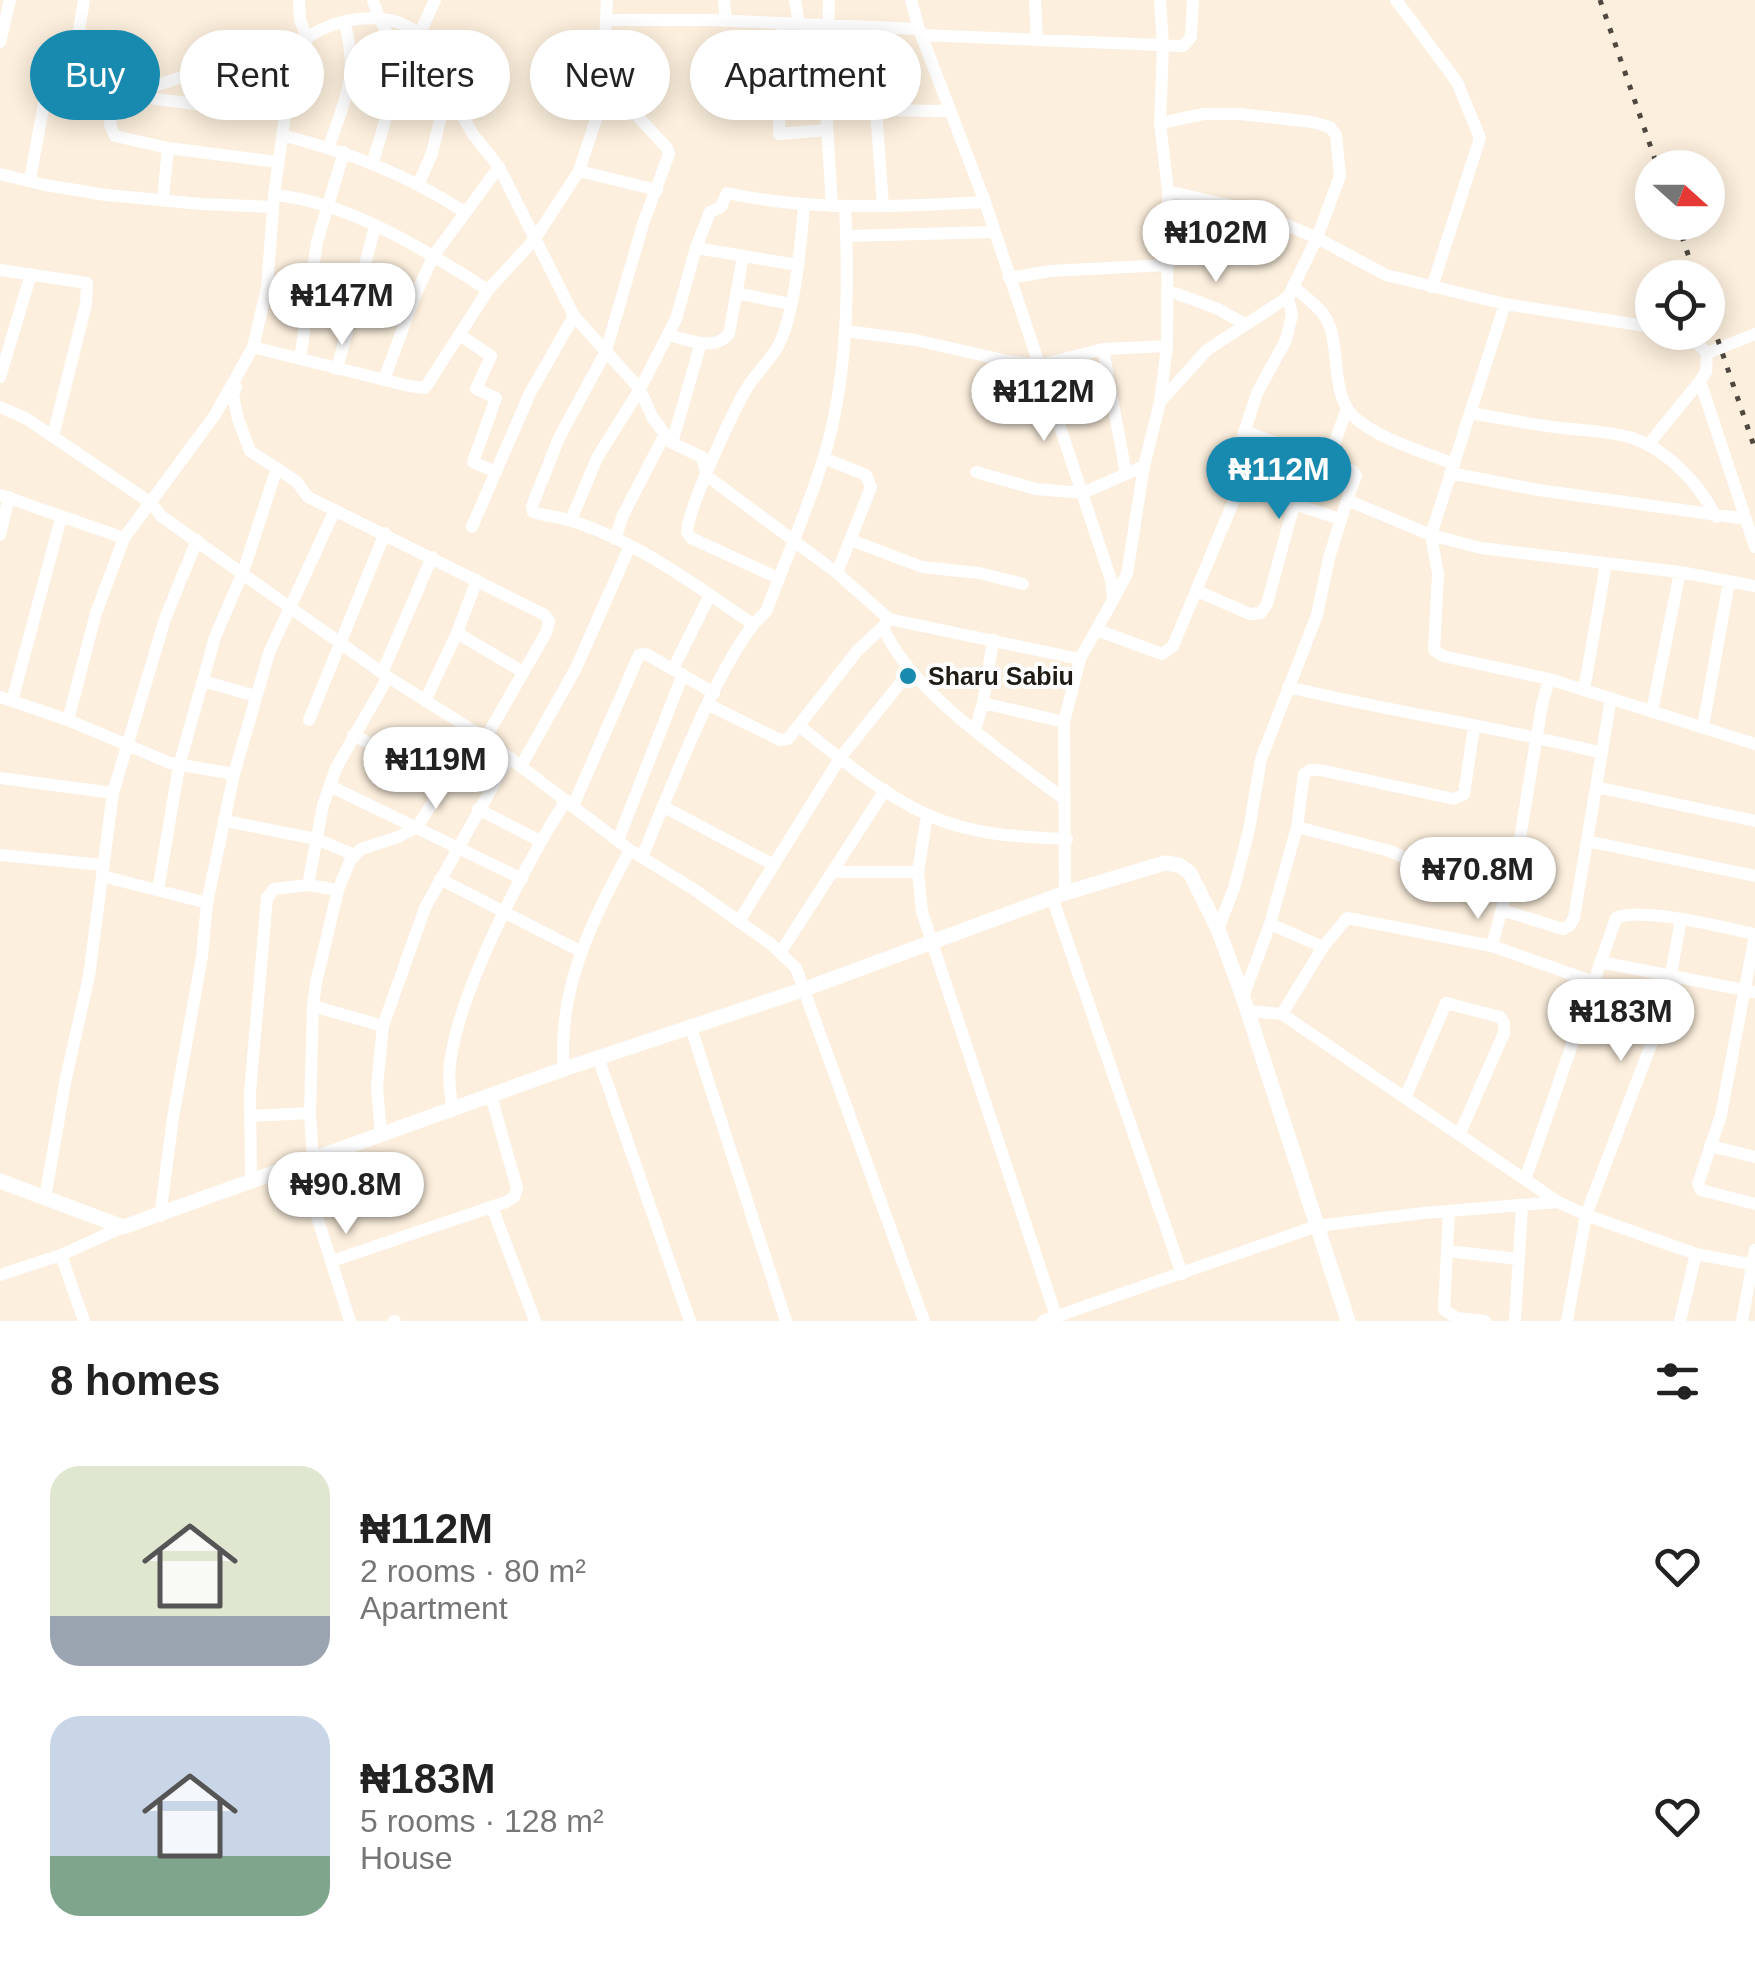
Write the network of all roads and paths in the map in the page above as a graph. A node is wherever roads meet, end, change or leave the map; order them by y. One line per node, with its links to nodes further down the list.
1 (10, 0): 34 (street)
2 (84, 0): 23 (street)
3 (299, 0): 24 (street)
4 (373, 0): 15 (street)
5 (435, 0): 27 (street)
6 (607, 0): 16 (street)
7 (724, 0): 17 (street)
8 (794, 0): 20 (street)
9 (829, 0): 21 (street)
10 (912, 0): 30 (street)
11 (1035, 0): 33 (street)
12 (1160, 0): 35 (street)
13 (1194, 0): 35 (street)
14 (1396, 0): 82 (street)
15 (377, 17): 18 (street); 26 (street); 53 (street)
16 (608, 20): 17 (street); 28 (street)
17 (726, 21): 19 (street)
18 (345, 24): 25 (street); 49 (street)
19 (782, 24): 20 (street); 47 (street)
20 (799, 24): 21 (street)
21 (828, 24): 22 (street); 47 (street)
22 (879, 28): 29 (street)
23 (79, 30)
24 (303, 30)
25 (318, 30)
26 (413, 30)
27 (421, 30)
28 (607, 30)
29 (900, 30)
30 (920, 30)
31 (921, 32): 33 (street)
32 (921, 35): 37 (street)
33 (1037, 40): 35 (street)
34 (0, 41)
35 (1163, 46): 46 (street)
36 (921, 111): 37 (street)
37 (950, 111): 63 (street)
38 (41, 120): 57 (street)
39 (111, 120): 50 (street)
40 (284, 120): 48 (street)
41 (440, 120): 58 (street)
42 (464, 120): 54 (street)
43 (596, 120): 55 (street)
44 (641, 120): 59 (street)
45 (877, 120): 67 (street)
46 (1160, 123): 60 (street); 72 (street)
47 (827, 130): 66 (street)
48 (282, 134): 49 (street); 52 (street)
49 (328, 147): 51 (street)
50 (168, 148): 52 (street); 61 (street)
51 (344, 152): 53 (street); 65 (street)
52 (277, 162): 62 (street)
53 (373, 162): 58 (street)
54 (499, 166): 68 (street); 73 (street)
55 (579, 171): 59 (street); 73 (street)
56 (0, 174): 57 (street)
57 (30, 180): 61 (street)
58 (419, 183): 68 (street)
59 (657, 190): 100 (street)
60 (1168, 190): 72 (street); 78 (street)
61 (163, 199): 62 (street)
62 (273, 201): 65 (street); 98 (street)
63 (985, 202): 67 (street); 70 (street)
64 (804, 205): 66 (street); 74 (street); 77 (street)
65 (328, 206): 69 (street); 102 (street)
66 (839, 206): 67 (street); 71 (street)
67 (884, 206)
68 (463, 212): 75 (street)
69 (375, 227): 75 (street); 104 (street)
70 (994, 232): 71 (street); 81 (street)
71 (846, 236): 92 (street)
72 (1317, 238): 82 (street); 85 (street)
73 (534, 240): 83 (street); 89 (street)
74 (696, 248): 76 (street); 93 (street)
75 (434, 255): 83 (street); 107 (street)
76 (743, 256): 77 (street); 86 (street)
77 (797, 265): 87 (street)
78 (1167, 265): 81 (street); 84 (street)
79 (0, 270): 80 (street)
80 (31, 274): 106 (street); 115 (street)
81 (1009, 278): 103 (street)
82 (1432, 287): 88 (street)
83 (488, 290): 95 (street)
84 (1167, 290): 90 (street); 97 (street)
85 (1291, 292): 90 (street); 112 (street); 114 (street)
86 (736, 294): 87 (street); 96 (street)
87 (790, 304): 126 (street)
88 (1505, 304): 91 (street); 113 (street)
89 (574, 316): 100 (street); 123 (street)
90 (1245, 324): 110 (street)
91 (1635, 324)
92 (845, 331): 103 (street); 118 (street)
93 (669, 334): 96 (street); 109 (street)
94 (1755, 334): 101 (street)
95 (460, 335): 107 (street); 123 (street)
96 (701, 343): 116 (street)
97 (1167, 346): 99 (street); 110 (street)
98 (253, 347): 102 (street); 105 (street)
99 (1103, 349): 103 (street); 125 (street)
100 (606, 352): 109 (street); 138 (street)
101 (1706, 352): 108 (street)
102 (300, 359): 104 (street)
103 (1039, 364): 128 (street)
104 (337, 369): 107 (street)
105 (239, 374): 121 (street); 131 (street)
106 (0, 377)
107 (384, 380)
108 (1700, 381): 117 (street); 136 (street)
109 (640, 389): 116 (street); 138 (street)
110 (1160, 402): 120 (street)
111 (0, 407): 115 (street)
112 (1347, 408): 119 (street); 122 (street)
113 (1470, 412): 117 (street); 122 (street)
114 (1244, 431): 119 (street); 127 (street)
115 (53, 436): 131 (street)
116 (668, 438): 126 (street); 144 (street)
117 (1648, 445): 134 (street)
118 (824, 458): 146 (street); 147 (street)
119 (1328, 462): 130 (street)
120 (1144, 466): 125 (street); 162 (street)
121 (277, 468): 133 (street); 152 (street)
122 (1452, 468): 134 (street); 141 (street)
123 (496, 472): 139 (street)
124 (976, 472): 128 (street)
125 (1126, 474): 128 (street)
126 (707, 476): 147 (street); 155 (street)
127 (1231, 484): 132 (street); 160 (street)
128 (1083, 493): 162 (street)
129 (4, 496): 135 (street); 142 (street)
130 (1347, 500): 137 (street); 141 (street)
131 (152, 503): 143 (street); 145 (street)
132 (1294, 504): 137 (street); 160 (street)
133 (335, 510): 140 (street); 163 (street)
134 (1716, 517): 136 (street)
135 (61, 518): 143 (street); 181 (street)
136 (1746, 518): 149 (street)
137 (1340, 519): 177 (street)
138 (571, 520): 144 (street)
139 (472, 527)
140 (385, 533): 150 (street); 169 (street)
141 (1431, 534): 151 (street); 175 (street)
142 (0, 535)
143 (124, 538): 186 (street)
144 (614, 538): 148 (street)
145 (197, 540): 152 (street); 197 (street)
146 (851, 540): 153 (street); 158 (street)
147 (793, 542): 153 (street); 155 (street)
148 (630, 546): 161 (street); 202 (street)
149 (1755, 547)
150 (432, 557): 156 (street); 174 (street)
151 (1606, 564): 154 (street); 178 (street)
152 (243, 572): 163 (street); 176 (street)
153 (838, 572): 165 (street)
154 (1680, 572): 157 (street); 185 (street)
155 (778, 578): 164 (street)
156 (477, 580): 167 (street); 172 (street)
157 (1730, 582): 159 (street); 191 (street)
158 (1023, 584)
159 (1755, 586)
160 (1197, 591): 166 (street)
161 (710, 595): 164 (street); 173 (street)
162 (1114, 600): 166 (street)
163 (290, 607): 169 (street); 179 (street)
164 (751, 623): 182 (street)
165 (886, 623): 168 (street); 171 (street); 189 (street)
166 (1097, 630): 170 (street)
167 (457, 633): 172 (street); 183 (street)
168 (994, 640): 170 (street); 184 (street)
169 (341, 644): 174 (street); 187 (street)
170 (1080, 660): 188 (street)
171 (910, 671): 192 (street); 200 (street)
172 (523, 672): 194 (street)
173 (678, 672): 182 (street); 211 (street); 221 (street)
174 (385, 675): 183 (street); 193 (street)
175 (1550, 679): 178 (street); 195 (street)
176 (203, 680): 179 (street); 201 (street)
177 (1288, 687): 190 (street); 246 (street)
178 (1584, 690): 180 (street)
179 (256, 696): 203 (street)
180 (1611, 698): 185 (street); 198 (street)
181 (6, 699): 186 (street)
182 (712, 699): 189 (street); 212 (street)
183 (425, 701): 194 (street)
184 (983, 703): 188 (street); 192 (street)
185 (1652, 711): 191 (street)
186 (68, 720): 197 (street)
187 (309, 720)
188 (1064, 722): 210 (street)
189 (799, 726): 200 (street)
190 (1474, 726): 195 (street); 218 (street)
191 (1703, 727): 196 (street)
192 (975, 730): 210 (street)
193 (353, 734): 205 (street); 206 (street)
194 (481, 736): 199 (street); 205 (street)
195 (1537, 736): 198 (street); 239 (street)
196 (1755, 744)
197 (126, 745): 201 (street); 209 (street)
198 (1602, 752): 207 (street)
199 (509, 757): 202 (street); 213 (street)
200 (840, 758): 208 (street); 228 (street)
201 (179, 766): 203 (street); 236 (street)
202 (521, 766): 211 (street)
203 (234, 774): 216 (street)
204 (0, 778): 209 (street)
205 (446, 782): 217 (street)
206 (330, 786): 217 (street); 219 (street)
207 (1596, 787): 215 (street); 222 (street)
208 (885, 790): 214 (street); 230 (street)
209 (113, 793): 229 (street)
210 (1066, 800): 220 (street)
211 (570, 803): 221 (street); 223 (street)
212 (664, 807): 225 (street); 228 (street)
213 (478, 810): 223 (street); 224 (street)
214 (927, 815): 220 (street); 231 (street)
215 (1755, 820)
216 (226, 821): 219 (street); 240 (street)
217 (417, 826): 224 (street); 226 (street)
218 (1297, 827): 239 (street); 245 (street)
219 (316, 839): 226 (street); 235 (street)
220 (1067, 839): 238 (street)
221 (618, 840): 225 (street)
222 (1587, 840): 232 (street); 241 (street)
223 (540, 842): 234 (street)
224 (457, 846): 233 (street); 234 (street)
225 (636, 853): 244 (street); 251 (street)
226 (355, 855): 237 (street)
227 (0, 856): 229 (street)
228 (774, 865): 244 (street)
229 (103, 871): 236 (street); 278 (street)
230 (832, 872): 231 (street); 252 (street)
231 (918, 872): 248 (street)
232 (1755, 876)
233 (440, 879): 242 (street); 262 (street)
234 (522, 879): 242 (street)
235 (308, 885): 237 (street); 269 (street)
236 (158, 890): 240 (street)
237 (338, 890): 259 (street)
238 (1059, 895): 246 (street); 248 (street); 294 (street)
239 (1506, 895): 241 (street)
240 (207, 903): 284 (street)
241 (1502, 910): 249 (street)
242 (507, 911): 251 (street); 267 (street)
243 (1681, 919): 247 (street); 253 (street); 254 (street)
244 (739, 921): 252 (street)
245 (1270, 924): 250 (street); 258 (street)
246 (1218, 929): 258 (street)
247 (1755, 935): 257 (street)
248 (931, 942): 256 (street); 296 (street)
249 (1492, 946): 250 (street); 255 (street)
250 (1323, 947): 260 (street)
251 (580, 952): 264 (street)
252 (780, 952): 256 (street)
253 (1600, 962): 254 (street); 255 (street)
254 (1673, 975): 257 (street); 285 (street)
255 (1594, 982): 275 (street)
256 (805, 989): 261 (street); 302 (street)
257 (1750, 990): 272 (street)
258 (1245, 1004): 260 (street); 286 (street)
259 (313, 1006): 262 (street); 268 (street)
260 (1282, 1014): 266 (street)
261 (690, 1025): 263 (street); 301 (street)
262 (383, 1026): 271 (street)
263 (598, 1057): 264 (street); 300 (street)
264 (564, 1069): 265 (street)
265 (491, 1096): 267 (street); 282 (street)
266 (1406, 1098): 270 (street); 270 (street)
267 (453, 1110): 271 (street)
268 (310, 1114): 269 (street); 274 (street)
269 (251, 1116): 277 (street)
270 (1460, 1133): 275 (street)
271 (381, 1136): 274 (street)
272 (1710, 1146): 273 (street); 280 (street)
273 (1755, 1157)
274 (307, 1164): 277 (street); 293 (street)
275 (1526, 1177): 279 (street)
276 (0, 1181): 278 (street)
277 (251, 1183): 284 (street)
278 (45, 1198): 287 (street)
279 (1558, 1202): 281 (street); 285 (street)
280 (1755, 1204)
281 (1522, 1206): 283 (street); 291 (street)
282 (492, 1207): 293 (street); 299 (street)
283 (1449, 1211): 286 (street); 288 (street)
284 (160, 1216): 287 (street)
285 (1586, 1216): 289 (street); 306 (street)
286 (1317, 1226): 294 (street); 303 (street)
287 (123, 1228): 290 (street)
288 (1448, 1251): 291 (street); 304 (street)
289 (1696, 1254): 292 (street); 307 (street)
290 (61, 1255): 295 (street); 297 (street)
291 (1518, 1259): 305 (street)
292 (1754, 1260): 308 (street)
293 (332, 1262): 298 (street)
294 (1182, 1274): 296 (street)
295 (0, 1275)
296 (1050, 1319)
297 (84, 1321)
298 (350, 1321)
299 (534, 1321)
300 (690, 1321)
301 (786, 1321)
302 (924, 1321)
303 (1348, 1321)
304 (1485, 1321)
305 (1514, 1321)
306 (1567, 1321)
307 (1680, 1321)
308 (1742, 1321)

